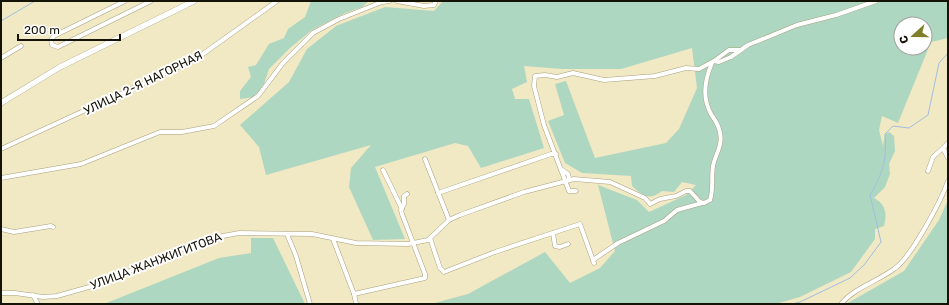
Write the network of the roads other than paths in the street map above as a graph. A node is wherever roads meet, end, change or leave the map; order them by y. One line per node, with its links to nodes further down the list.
1 (125, 1): 2 (street)
2 (151, 1)
3 (194, 1): 14 (street)
4 (277, 1): 16 (street, УЛИЦА 2-Я НАГОРНАЯ)
5 (390, 1): 9 (street)
6 (397, 1): 7 (street)
7 (436, 1)
8 (876, 1): 11 (street)
9 (382, 2): 22 (street)
10 (21, 46): 12 (street)
11 (740, 50): 13 (street); 13 (street)
12 (1, 58)
13 (713, 62): 17 (street); 28 (street)
14 (1, 102)
15 (946, 146): 18 (street); 21 (street)
16 (1, 149)
17 (556, 154): 23 (street); 26 (street)
18 (948, 158)
19 (425, 159): 26 (street)
20 (384, 170): 29 (street)
21 (928, 171)
22 (1, 178)
23 (565, 180): 25 (street); 28 (street); 30 (street)
24 (948, 181): 45 (street)
25 (576, 191)
26 (438, 193): 30 (street)
27 (408, 194): 29 (street)
28 (704, 203): 33 (street)
29 (402, 209): 37 (street)
30 (449, 220): 35 (street)
31 (53, 227): 32 (street)
32 (1, 229)
33 (553, 233): 35 (street); 38 (street)
34 (287, 234): 36 (street, УЛИЦА ЖАНЖИГИТОВА); 41 (street, УЛИЦА ЖАНЖИГИТОВА); 44 (street)
35 (430, 238): 37 (street, УЛИЦА ЖАНЖИГИТОВА)
36 (333, 239): 37 (street, УЛИЦА ЖАНЖИГИТОВА); 40 (street)
37 (413, 243): 40 (street)
38 (568, 244)
39 (1, 293): 41 (street, УЛИЦА ЖАНЖИГИТОВА)
40 (354, 294): 42 (street)
41 (33, 295): 43 (street)
42 (356, 303)
43 (38, 304)
44 (310, 304)
45 (841, 304)

